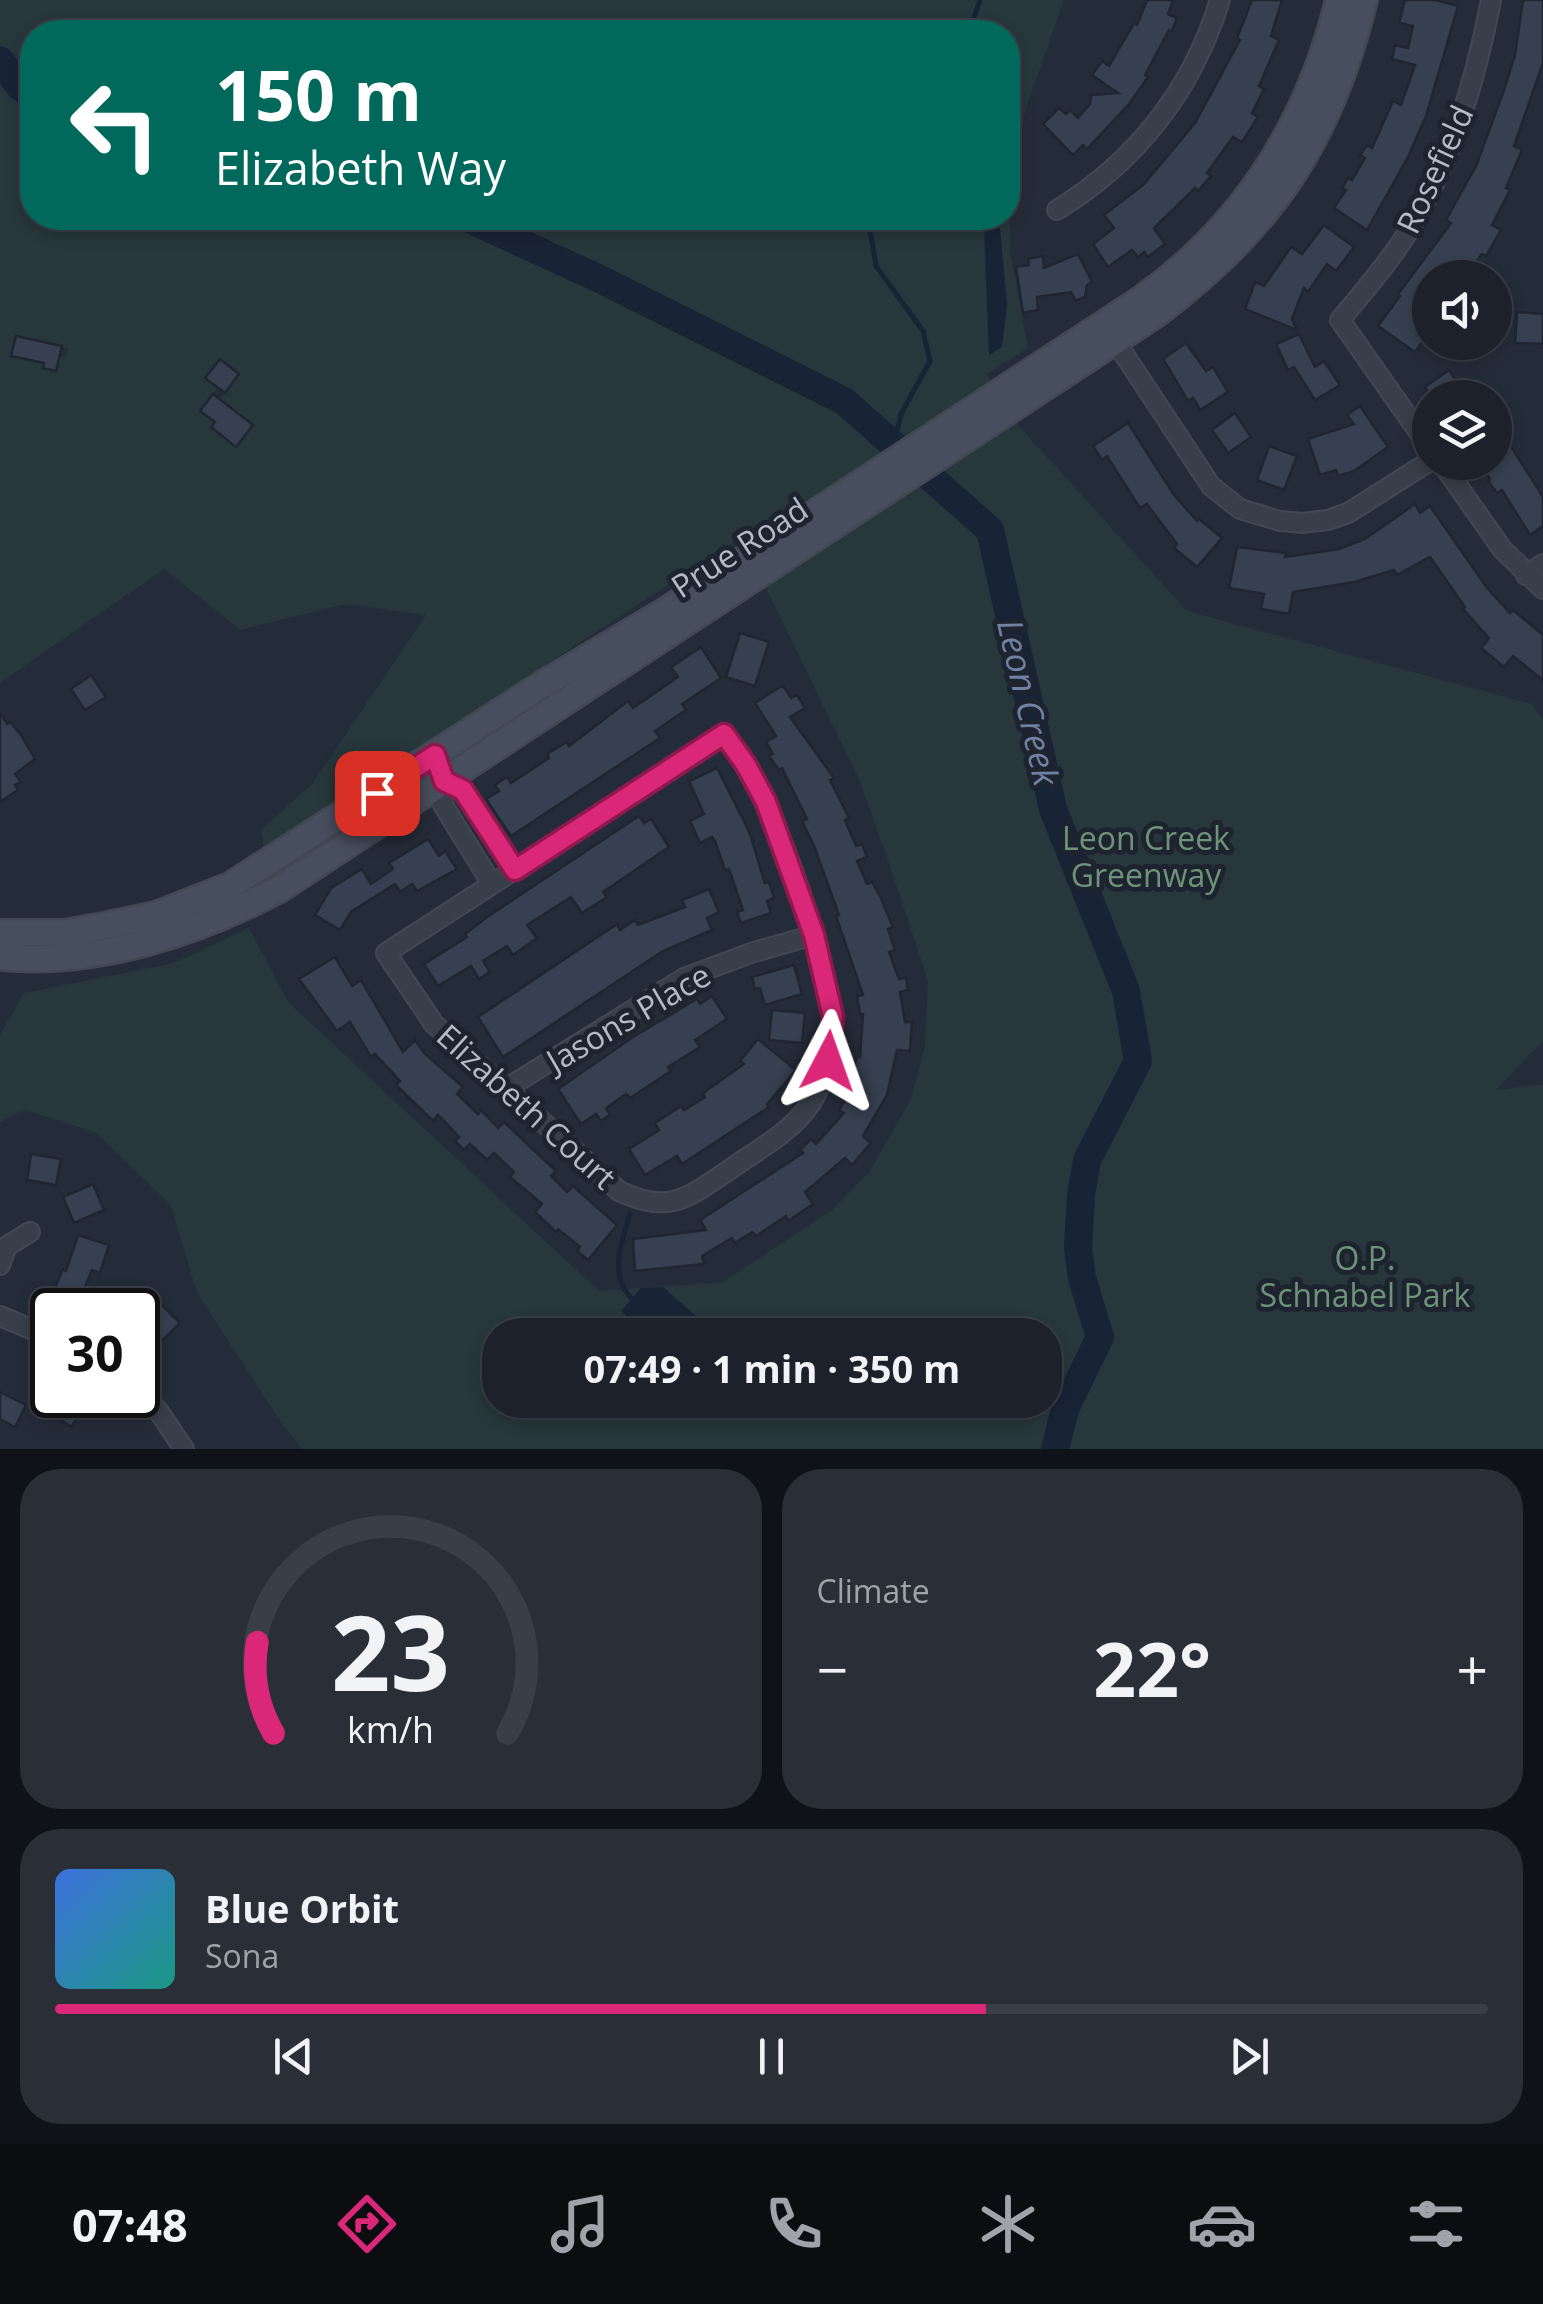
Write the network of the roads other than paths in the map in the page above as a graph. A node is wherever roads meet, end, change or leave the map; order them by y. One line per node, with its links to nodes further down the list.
1 (1220, 0): 5 (street)
2 (1339, 0): 6 (main road, Prue Road)
3 (1364, 0): 6 (main road, Prue Road)
4 (1491, 0): 7 (street, Rosefield)
5 (1058, 210)
6 (1110, 333): 8 (street); 10 (main road, Prue Road)
7 (1412, 422)
8 (1412, 473)
9 (1453, 480): 12 (street)
10 (757, 563): 14 (main road, Prue Road); 15 (main road, Prue Road)
11 (1543, 564): 12 (street)
12 (1526, 575): 13 (street)
13 (1543, 589)
14 (435, 755): 15 (street); 18 (main road, Prue Road)
15 (444, 781): 16 (street); 17 (street); 20 (main road, Prue Road)
16 (515, 870): 17 (street); 19 (street, Elizabeth Court)
17 (492, 884): 21 (street, Elizabeth Court)
18 (0, 933)
19 (814, 935): 21 (street, Jasons Place); 21 (street, Elizabeth Court)
20 (0, 957)
21 (504, 1090)
22 (30, 1232): 23 (street)
23 (0, 1265)
24 (0, 1316): 25 (street)
25 (30, 1329)
26 (160, 1413): 27 (street)
27 (184, 1449)

